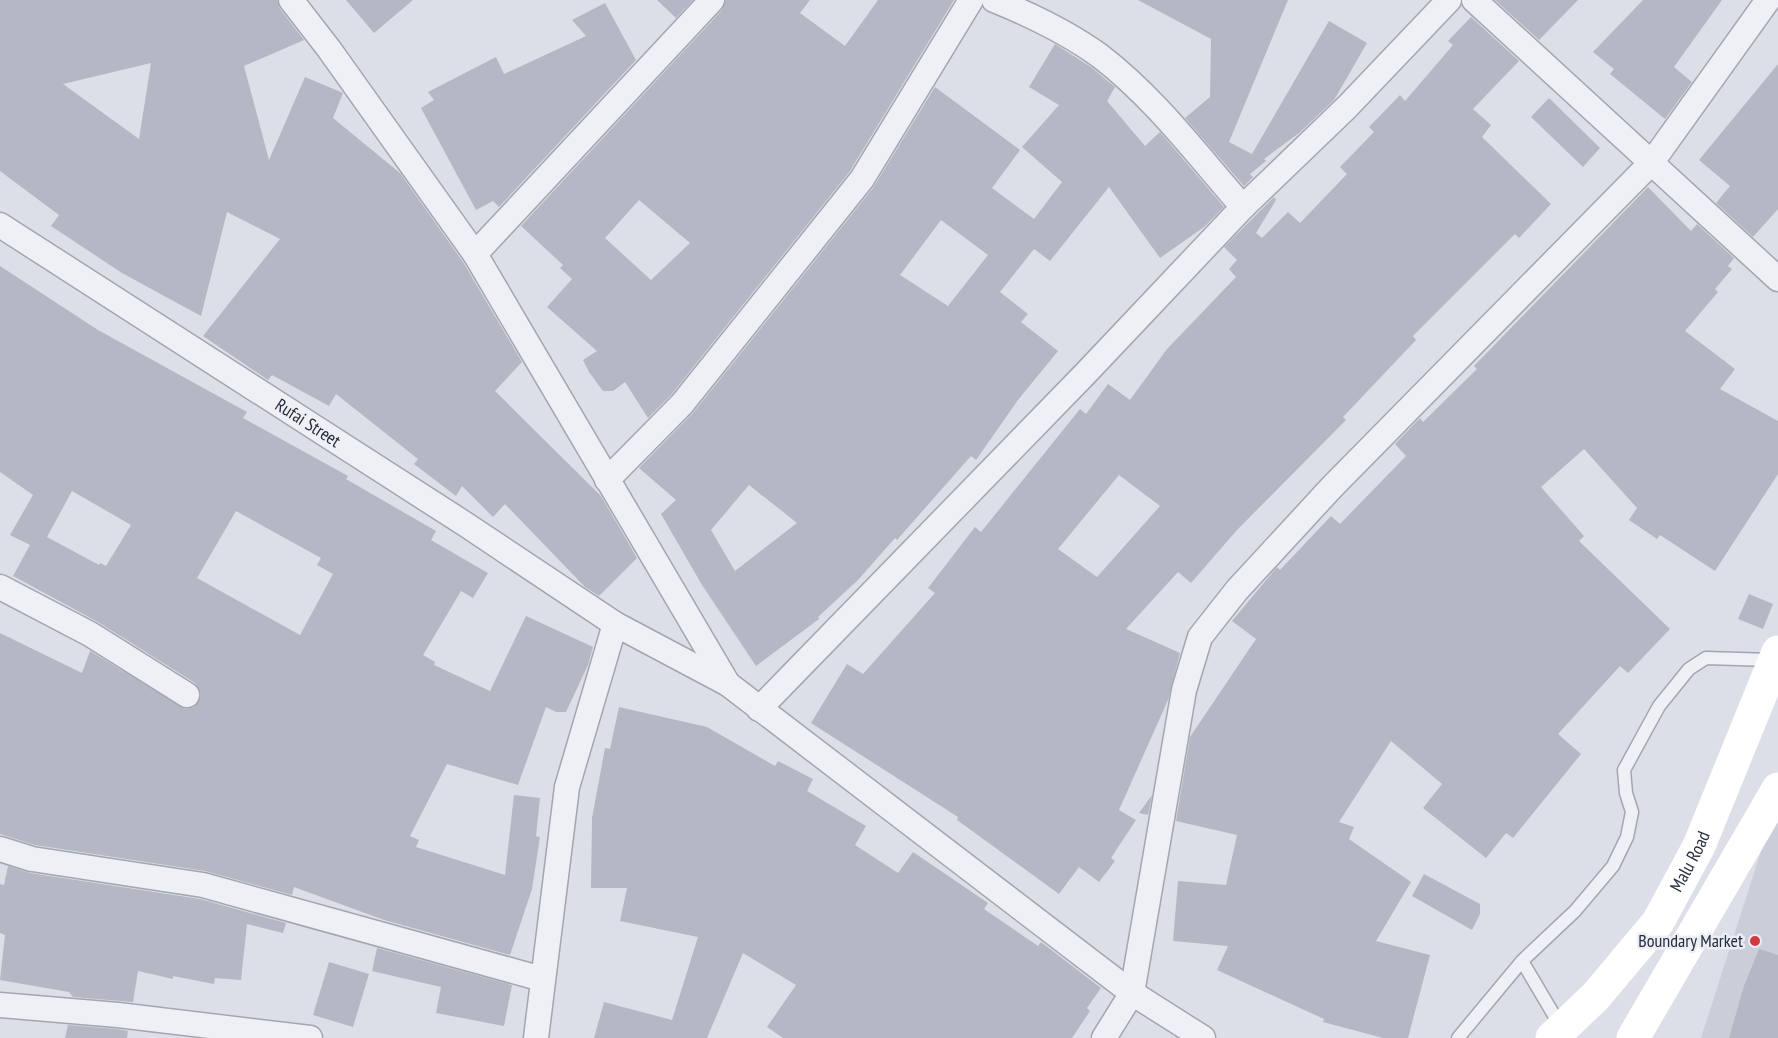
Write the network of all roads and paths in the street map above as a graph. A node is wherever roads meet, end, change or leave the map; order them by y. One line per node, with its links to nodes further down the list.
1 (291, 0): 11 (street)
2 (712, 0): 11 (street)
3 (971, 0): 13 (street)
4 (994, 0): 9 (street)
5 (1449, 0): 9 (street)
6 (1474, 0): 8 (street)
7 (1768, 0): 8 (street)
8 (1652, 162): 12 (street); 24 (street)
9 (1243, 207): 19 (street)
10 (0, 225): 15 (street, Rufai Street)
11 (475, 254): 13 (street)
12 (1778, 279)
13 (607, 480): 17 (street)
14 (0, 587): 18 (street)
15 (615, 624): 17 (street, Rufai Street); 23 (street)
16 (1776, 656): 22 (lane); 26 (main road, Malu Road)
17 (728, 684): 19 (street)
18 (187, 695)
19 (759, 709): 24 (street)
20 (1778, 789): 32 (main road, Malu Road)
21 (0, 849): 23 (street)
22 (1522, 961): 26 (lane); 31 (lane)
23 (542, 979): 28 (street)
24 (1132, 993): 29 (street); 30 (street)
25 (0, 1005): 27 (street)
26 (1557, 1033)
27 (310, 1038)
28 (536, 1038)
29 (1104, 1038)
30 (1203, 1038)
31 (1458, 1038)
32 (1633, 1038)

